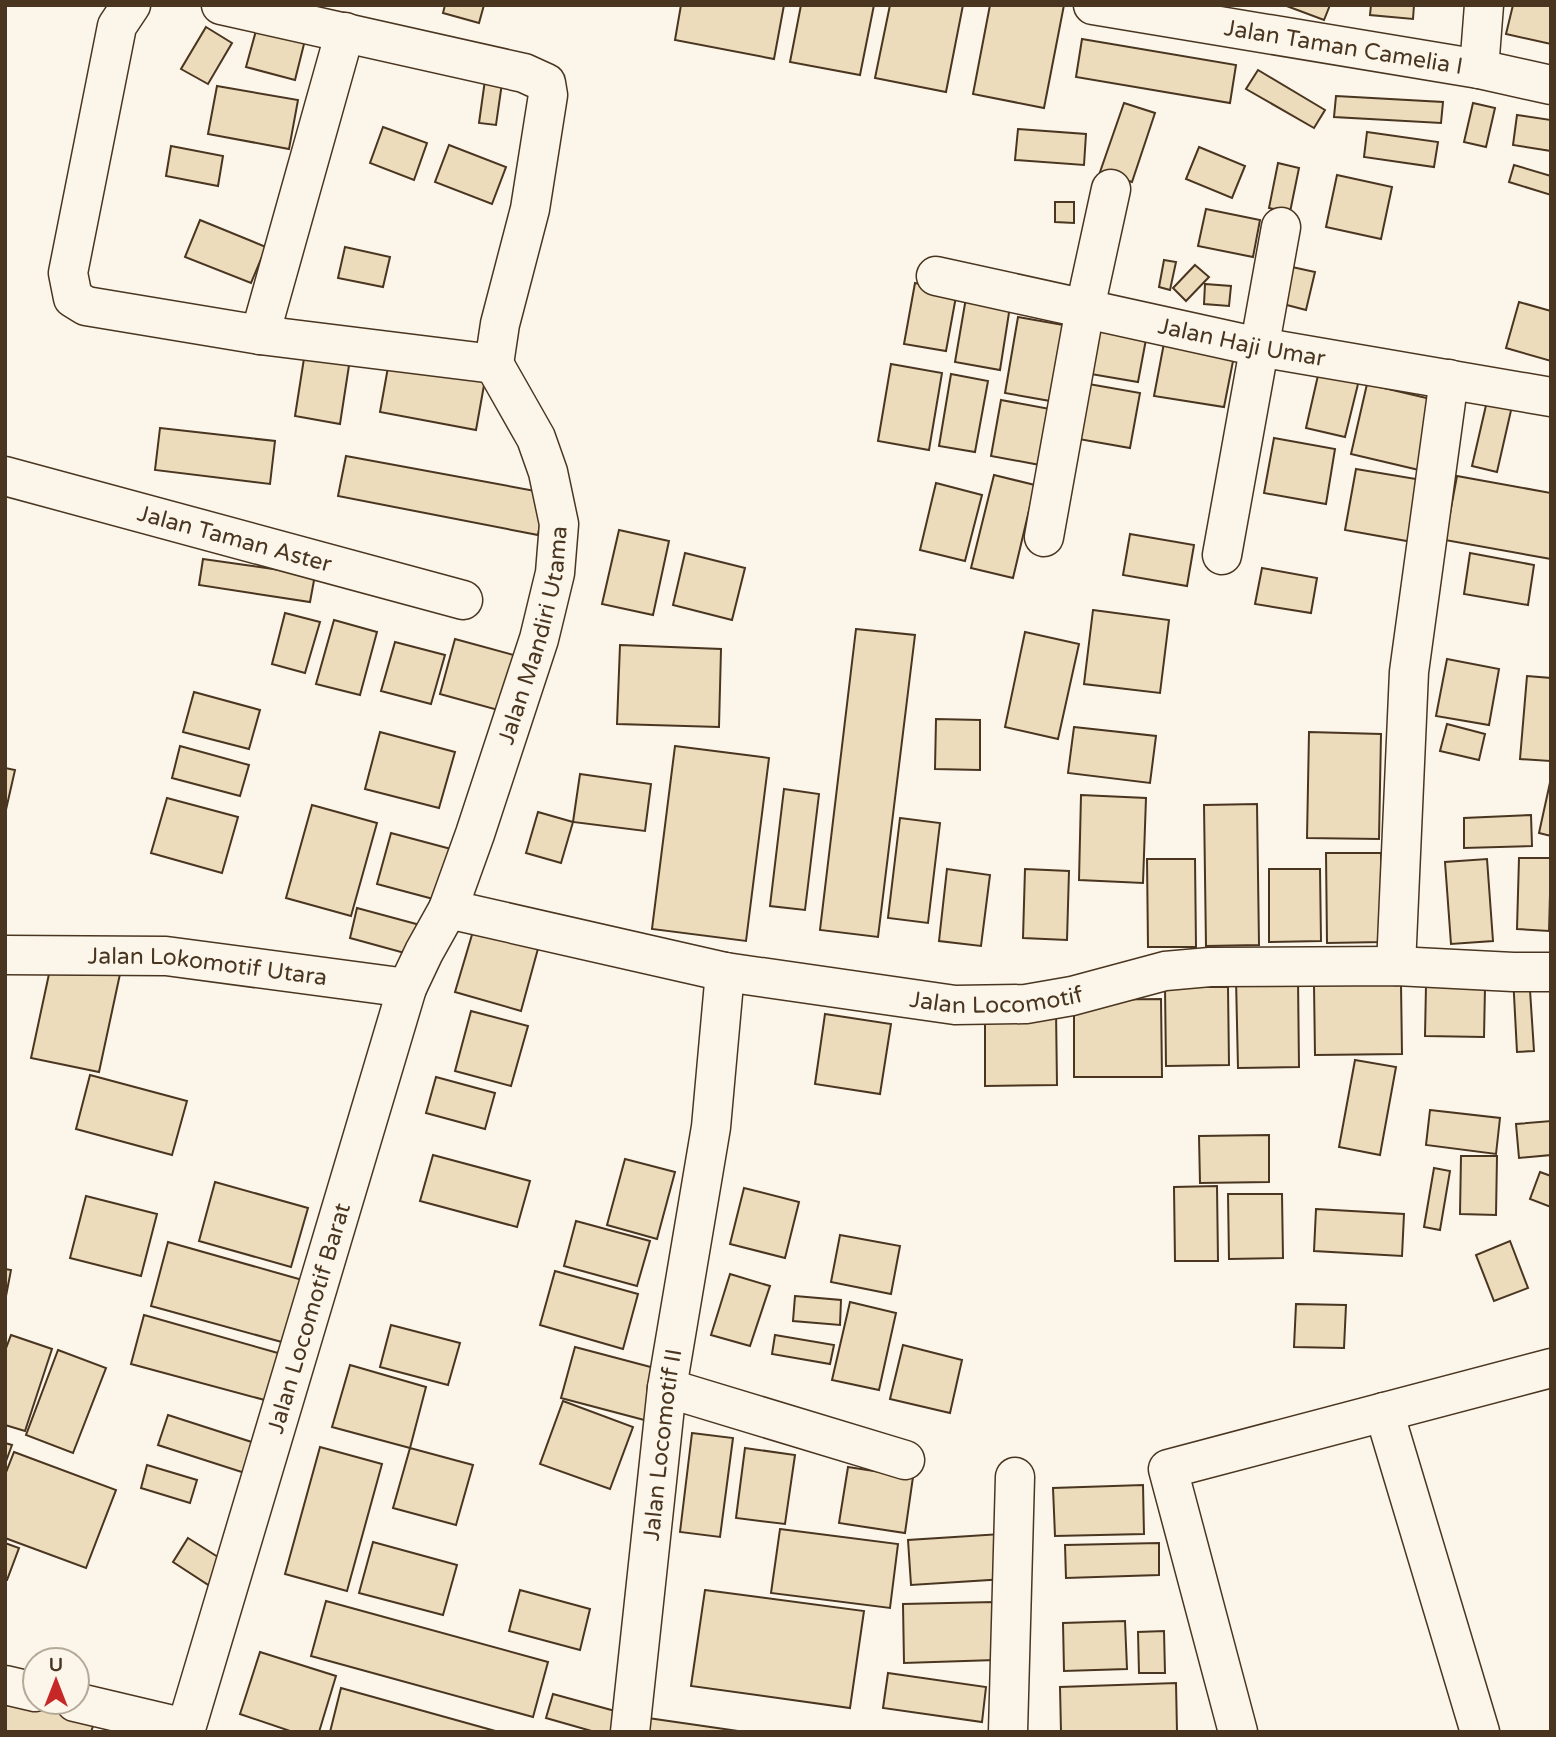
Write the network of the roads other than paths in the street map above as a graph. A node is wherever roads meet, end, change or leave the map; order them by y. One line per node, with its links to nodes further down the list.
1 (131, 5): 13 (street)
2 (221, 5): 6 (street)
3 (1093, 5): 5 (street, Jalan Taman Camelia I)
4 (1484, 5): 7 (street)
5 (1272, 20): 7 (street, Jalan Taman Camelia I)
6 (345, 32): 13 (street); 15 (street)
7 (1479, 69): 8 (street, Jalan Taman Camelia I)
8 (1551, 85)
9 (1111, 189): 12 (street)
10 (1281, 227): 14 (street)
11 (936, 276): 12 (street, Jalan Haji Umar)
12 (1085, 308): 14 (street, Jalan Haji Umar); 19 (street)
13 (260, 335): 15 (street)
14 (1259, 347): 16 (street, Jalan Haji Umar); 20 (street)
15 (494, 364): 22 (street, Jalan Mandiri Utama)
16 (1449, 379): 17 (street, Jalan Haji Umar); 24 (street)
17 (1551, 397)
18 (5, 475): 21 (street, Jalan Taman Aster)
19 (1044, 537)
20 (1222, 555)
21 (463, 600)
22 (448, 909): 25 (street, Jalan Locomotif); 27 (street, Jalan Locomotif Barat)
23 (5, 955): 27 (street, Jalan Lokomotif Utara)
24 (1396, 966): 25 (street, Jalan Locomotif); 26 (street, Jalan Locomotif)
25 (725, 972): 29 (street, Jalan Locomotif II)
26 (1551, 972)
27 (407, 988): 34 (street, Jalan Locomotif Barat)
28 (1551, 1368): 30 (street)
29 (667, 1388): 31 (street); 35 (street, Jalan Locomotif II)
30 (1384, 1412): 37 (street); 38 (street)
31 (905, 1460)
32 (1014, 1477): 36 (street)
33 (91, 1706): 34 (street)
34 (185, 1730)
35 (630, 1732)
36 (1008, 1732)
37 (1238, 1732)
38 (1480, 1732)

